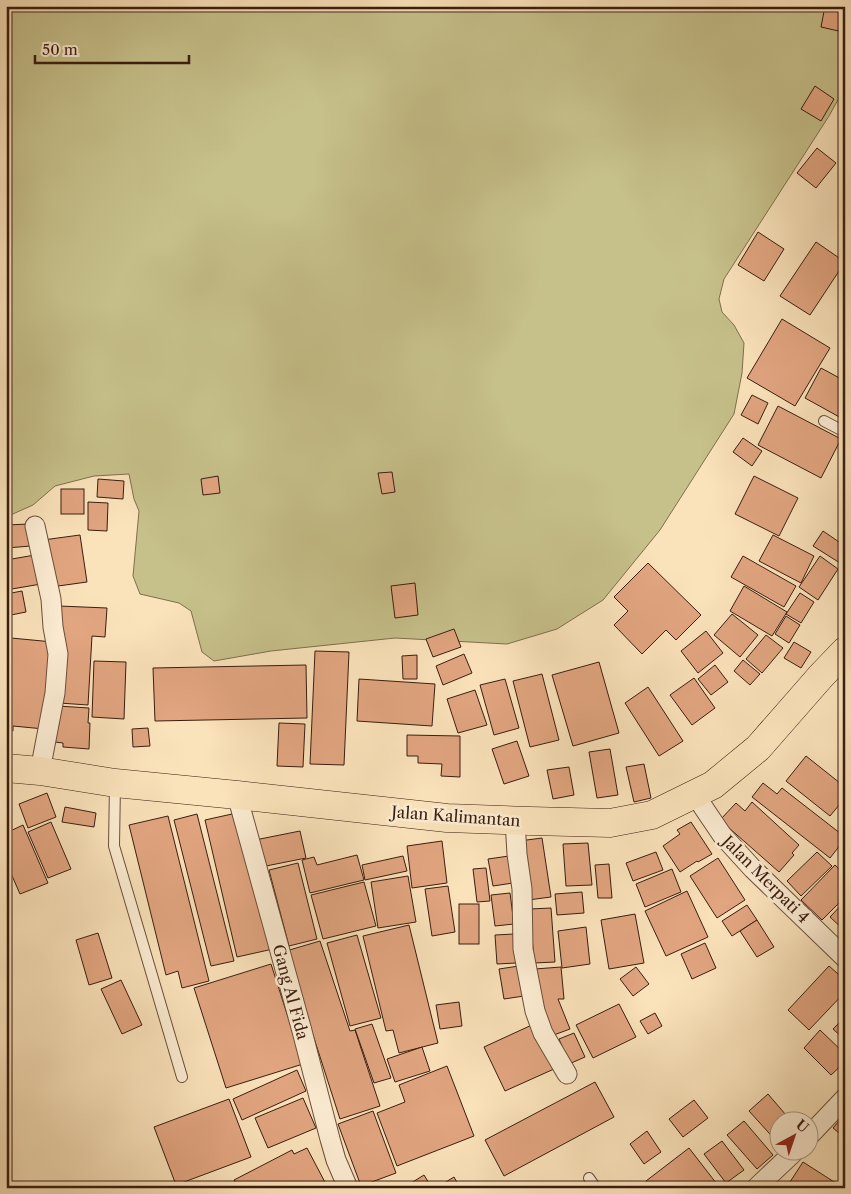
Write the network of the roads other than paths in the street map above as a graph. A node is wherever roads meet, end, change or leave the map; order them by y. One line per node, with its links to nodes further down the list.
1 (824, 421): 2 (lane)
2 (845, 432)
3 (35, 526): 6 (street)
4 (845, 651): 9 (main road, Jalan Kalimantan)
5 (6, 768): 6 (main road, Jalan Kalimantan)
6 (40, 771): 7 (main road, Jalan Kalimantan)
7 (115, 783): 8 (main road, Jalan Kalimantan); 13 (lane)
8 (237, 794): 10 (main road, Jalan Kalimantan); 18 (street, Gang Al Fida)
9 (695, 795): 10 (main road, Jalan Kalimantan); 11 (street, Jalan Merpati 4)
10 (515, 821): 12 (street)
11 (845, 958)
12 (566, 1074)
13 (182, 1077)
14 (845, 1098): 15 (street)
15 (818, 1126)
16 (783, 1162): 20 (street)
17 (589, 1178): 19 (lane)
18 (348, 1188)
19 (596, 1188)
20 (756, 1188)

